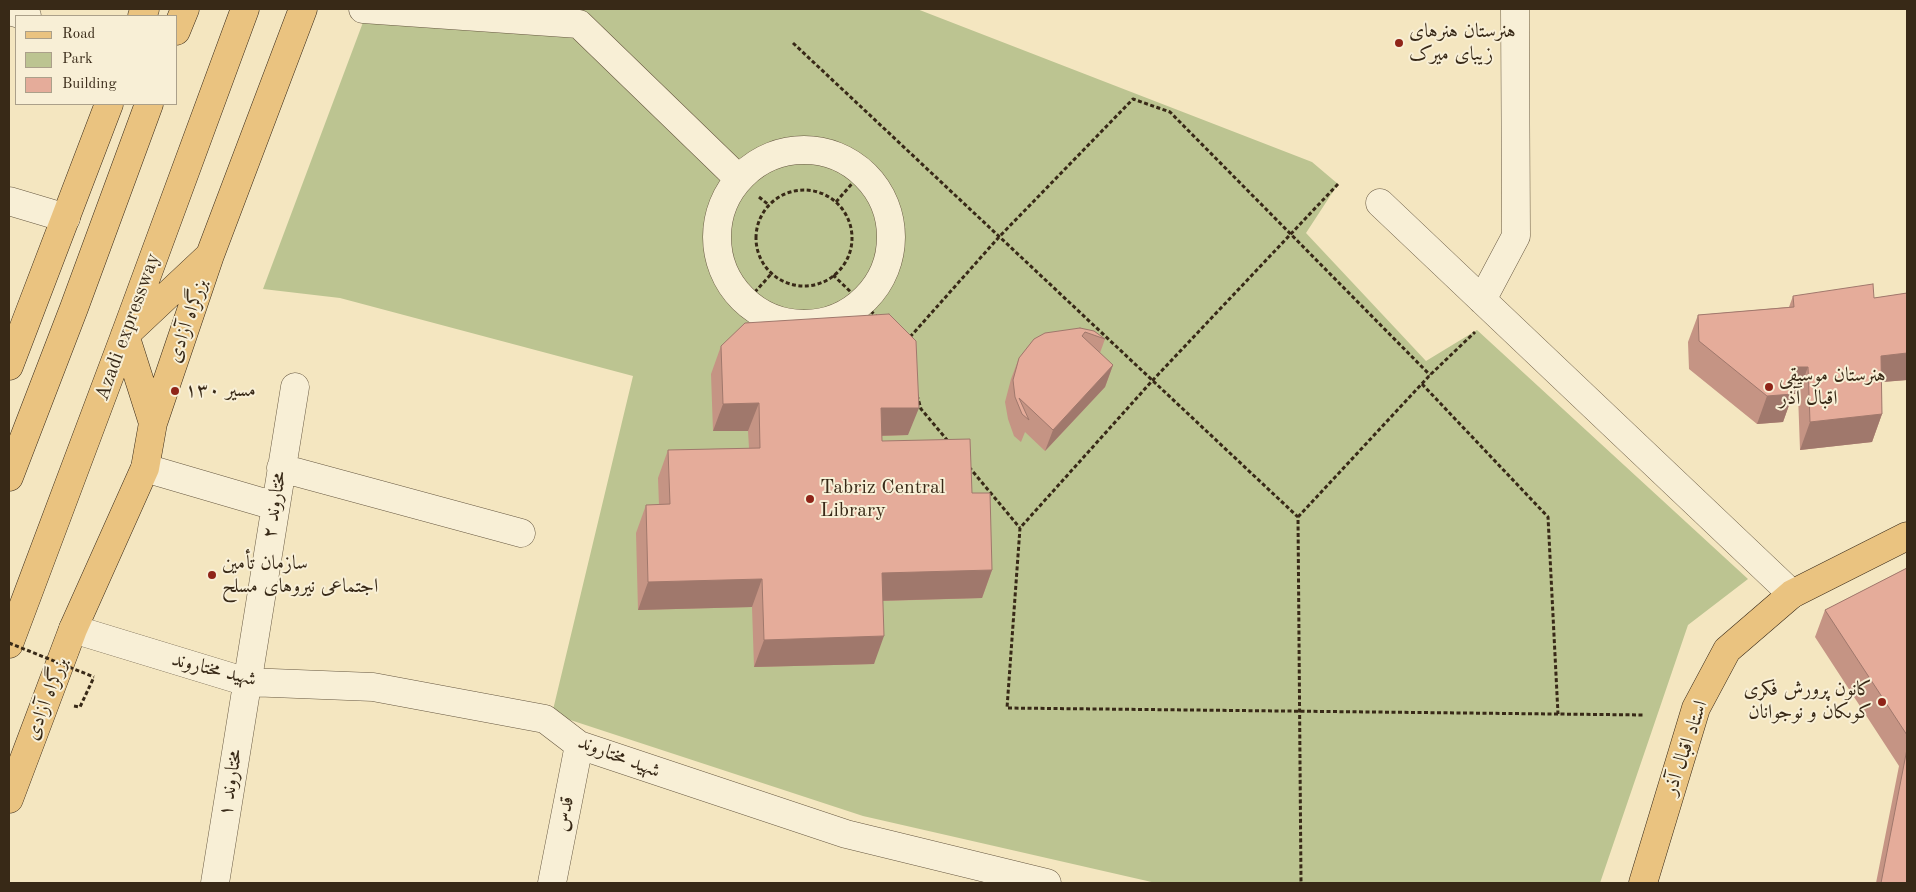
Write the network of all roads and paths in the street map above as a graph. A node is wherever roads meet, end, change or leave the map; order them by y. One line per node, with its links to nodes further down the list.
1 (185, 9): 8 (main road)
2 (245, 9): 30 (main road, Azadi expressway)
3 (303, 9): 21 (main road, بزرگراه آزادی)
4 (363, 9): 13 (street)
5 (1516, 9): 24 (street)
6 (9, 11): 7 (street)
7 (23, 15)
8 (178, 26)
9 (793, 43): 20 (path)
10 (109, 105): 18 (main road)
11 (150, 105): 27 (main road)
12 (862, 172): 13 (street); 16 (path); 26 (street)
13 (738, 178): 25 (street)
14 (1338, 184): 19 (path)
15 (9, 201): 18 (street)
16 (836, 202): 22 (path); 23 (path)
17 (1380, 203): 24 (street)
18 (63, 227): 27 (main road); 32 (main road)
19 (1291, 235): 20 (path); 34 (path); 35 (path)
20 (999, 237): 31 (path); 35 (path)
21 (210, 255): 30 (main road); 39 (main road, بزرگراه آزادی)
22 (772, 273): 23 (path); 25 (path)
23 (833, 275): 26 (path)
24 (1482, 300): 50 (street)
25 (746, 302): 26 (street)
26 (862, 303): 28 (path)
27 (74, 308): 33 (main road); 44 (main road)
28 (883, 323)
29 (1477, 330): 34 (path)
30 (125, 335): 39 (main road); 52 (main road, Azadi expressway)
31 (904, 343)
32 (9, 366)
33 (9, 371)
34 (1430, 375): 36 (path)
35 (1152, 380): 46 (path); 47 (path)
36 (1422, 384): 46 (path); 56 (path)
37 (295, 387): 43 (street, مختاروند ۲)
38 (917, 391): 40 (path)
39 (153, 423): 42 (main road, بزرگراه آزادی)
40 (952, 446)
41 (964, 461): 47 (path)
42 (145, 468): 45 (street); 51 (main road, بزرگراه آزادی)
43 (281, 468): 45 (street, مختاروند ۲); 48 (street)
44 (9, 476)
45 (275, 506): 53 (street, مختاروند ۲)
46 (1298, 518): 55 (path)
47 (1020, 528): 55 (path)
48 (521, 533)
49 (1907, 536): 50 (main road, استاد اقبال آذر)
50 (1792, 594): 64 (main road, استاد اقبال آذر)
51 (73, 629): 53 (street, شهید مختاروند); 59 (main road, بزرگراه آزادی)
52 (9, 644): 54 (path, bridge)
53 (247, 682): 58 (street, شهید مختاروند); 60 (street, مختاروند ۱)
54 (80, 707)
55 (1300, 711): 56 (path); 63 (path)
56 (1558, 714): 57 (path)
57 (1646, 715)
58 (579, 745): 61 (street, قدس); 62 (street, شهید مختاروند)
59 (9, 799)
60 (215, 883)
61 (552, 883)
62 (1047, 883)
63 (1301, 883)
64 (1643, 883)

